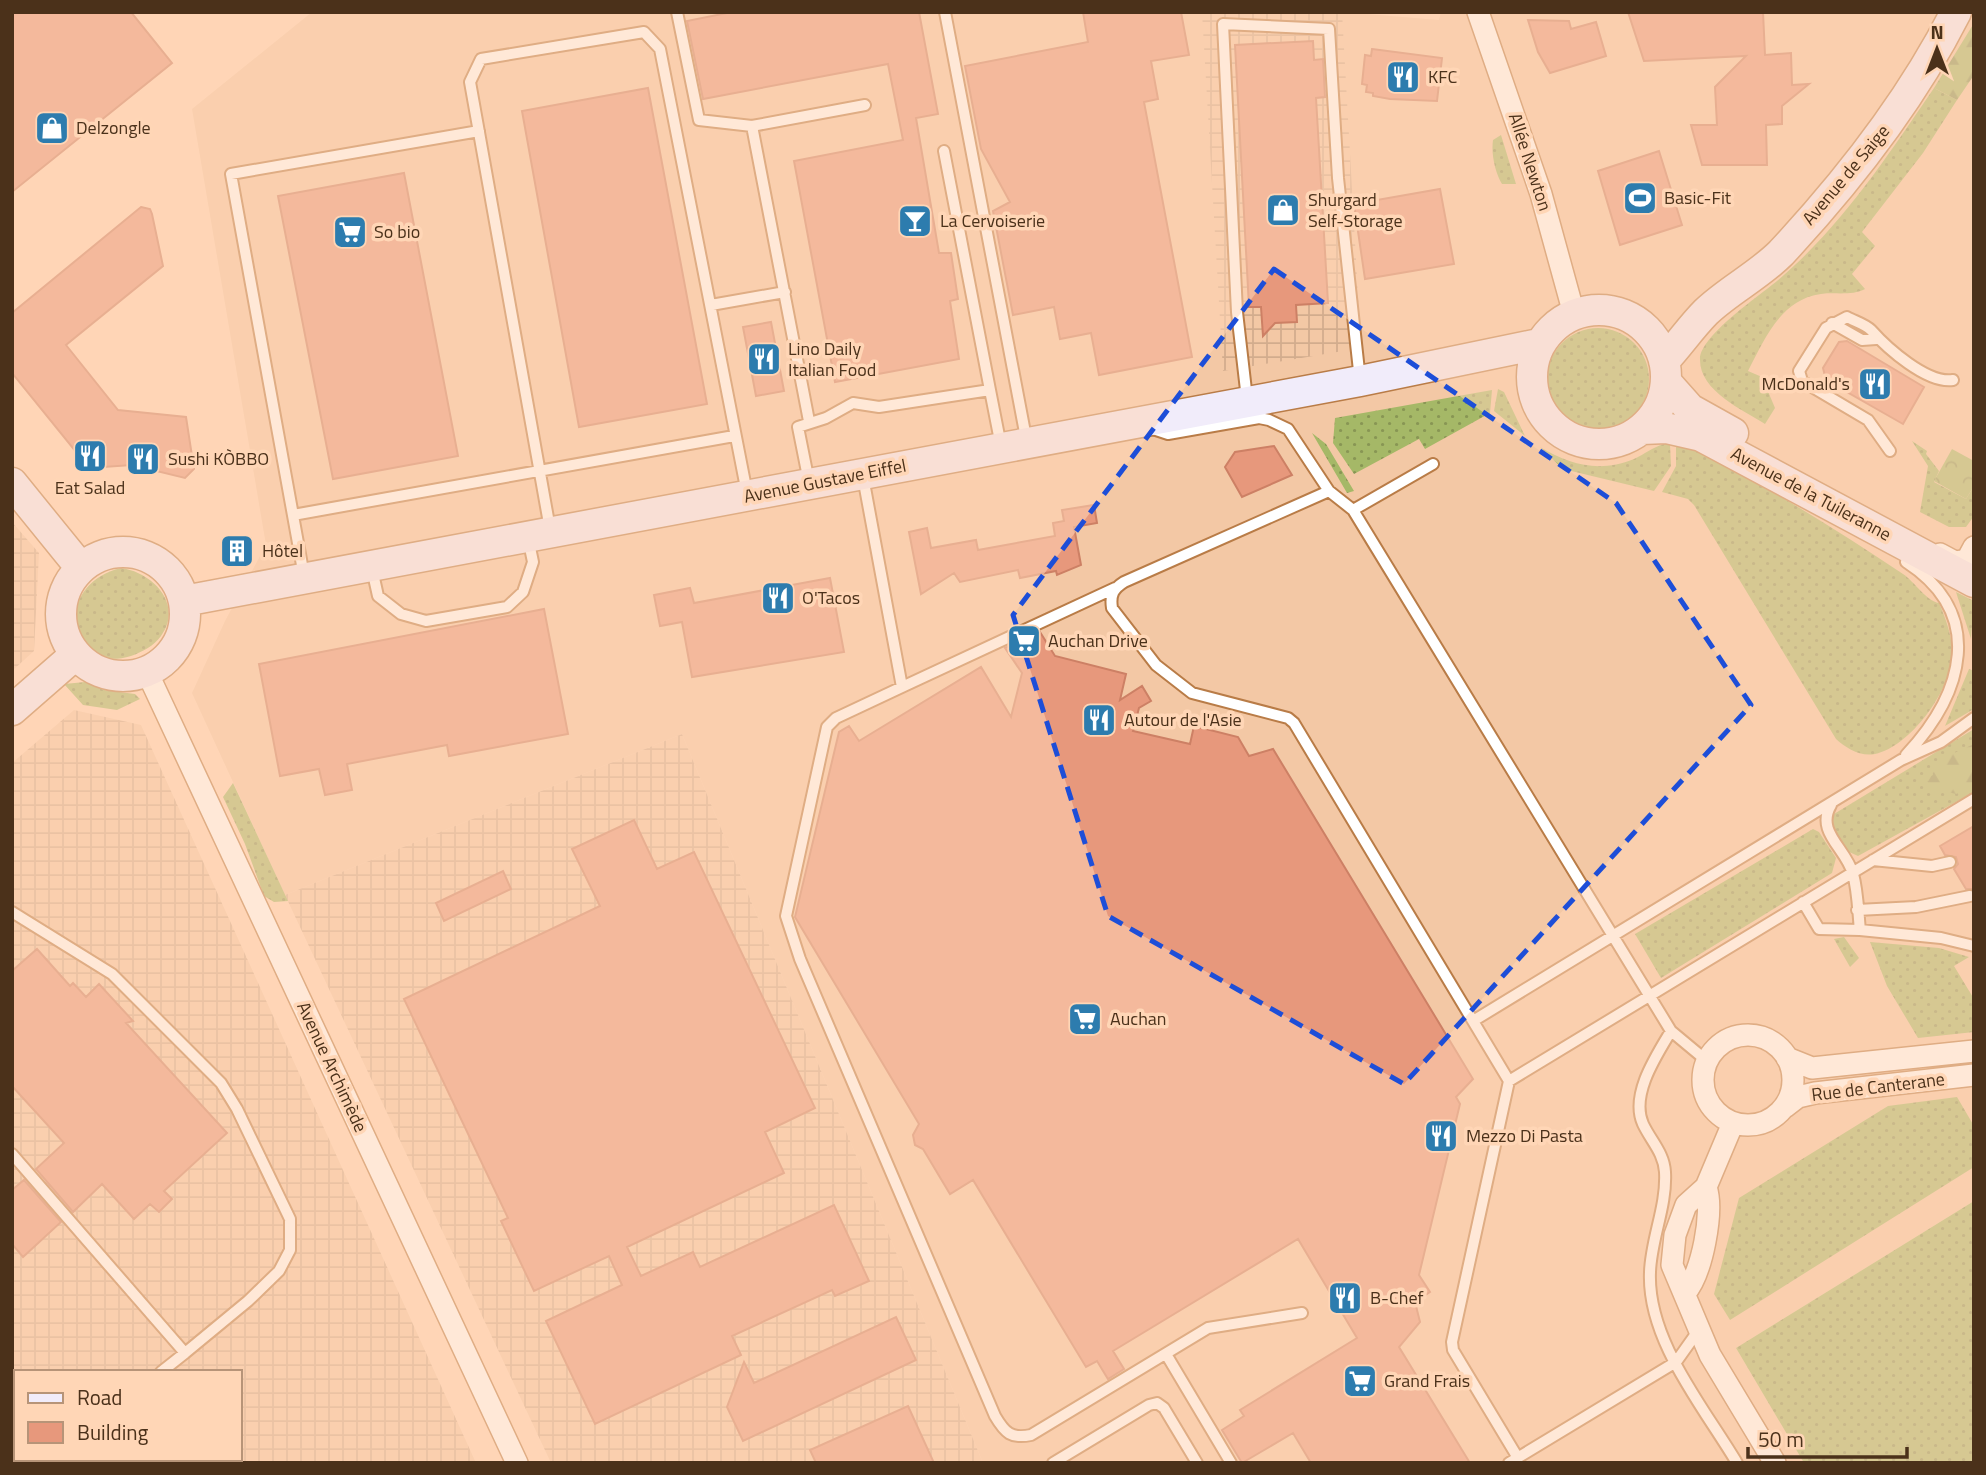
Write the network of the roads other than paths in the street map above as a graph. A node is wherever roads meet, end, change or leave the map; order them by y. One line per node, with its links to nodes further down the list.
1 (677, 12): 6 (lane)
2 (945, 12): 26 (lane)
3 (1478, 12): 12 (street, Allée Newton)
4 (1956, 12): 11 (street, Avenue de Saige)
5 (865, 106): 6 (lane)
6 (752, 126): 9 (lane)
7 (479, 131): 10 (lane); 29 (lane); 36 (lane)
8 (944, 151): 20 (lane)
9 (785, 292): 10 (lane); 22 (lane)
10 (711, 304): 25 (lane)
11 (1706, 312): 13 (street, Avenue de Saige); 16 (street, Avenue de Saige)
12 (1574, 314): 13 (street); 14 (street)
13 (1639, 322): 16 (street)
14 (1539, 344): 15 (street, Avenue Gustave Eiffel); 19 (street)
15 (1466, 361): 18 (street, Avenue Gustave Eiffel); 19 (street, Avenue Gustave Eiffel)
16 (1665, 371): 24 (street); 39 (street, Avenue de la Tuileranne)
17 (1953, 380): 27 (lane)
18 (1360, 381): 21 (street, Avenue Gustave Eiffel); 21 (lane)
19 (1532, 387): 24 (street)
20 (990, 390): 22 (lane); 26 (lane)
21 (1248, 402): 23 (street, Avenue Gustave Eiffel)
22 (809, 421): 32 (lane)
23 (1138, 423): 26 (street, Avenue Gustave Eiffel); 33 (lane)
24 (1642, 429): 39 (street, Avenue de la Tuileranne)
25 (734, 436): 29 (lane); 34 (lane)
26 (1014, 446): 30 (street, Avenue Gustave Eiffel)
27 (1890, 451)
28 (1433, 464): 35 (lane)
29 (540, 471): 36 (lane); 37 (lane)
30 (862, 474): 32 (street, Avenue Gustave Eiffel); 47 (lane)
31 (12, 483): 41 (street)
32 (809, 484): 34 (street, Avenue Gustave Eiffel)
33 (1329, 491): 35 (lane); 43 (lane)
34 (747, 496): 37 (street, Avenue Gustave Eiffel)
35 (1353, 510): 61 (lane)
36 (293, 515): 42 (lane)
37 (540, 535): 40 (street, Avenue Gustave Eiffel); 40 (lane)
38 (1895, 555): 50 (lane)
39 (1972, 563)
40 (371, 566): 42 (street, Avenue Gustave Eiffel)
41 (81, 568): 44 (street); 45 (street)
42 (304, 579): 44 (street, Avenue Gustave Eiffel)
43 (1115, 588): 47 (lane); 64 (lane)
44 (184, 601): 46 (street)
45 (75, 655): 46 (street); 48 (street)
46 (147, 672): 81 (street, Avenue Archimède)
47 (902, 687): 77 (lane)
48 (12, 710)
49 (1974, 718): 50 (lane)
50 (1901, 760): 52 (lane)
51 (1974, 799): 53 (lane)
52 (1833, 802): 55 (lane); 61 (lane)
53 (1873, 860): 54 (lane); 55 (lane)
54 (1950, 862)
55 (1853, 872): 57 (lane); 58 (lane)
56 (1970, 896): 58 (lane)
57 (1803, 902): 60 (lane); 63 (lane)
58 (1857, 910): 60 (lane)
59 (12, 912): 76 (lane)
60 (1860, 930): 62 (lane)
61 (1613, 936): 63 (lane); 64 (lane)
62 (1974, 946)
63 (1649, 996): 65 (lane); 70 (lane)
64 (1472, 1021): 70 (lane)
65 (1671, 1031): 68 (lane); 78 (lane)
66 (1974, 1051): 67 (street, Rue de Canterane)
67 (1787, 1058): 68 (street); 71 (street)
68 (1707, 1061): 72 (street)
69 (1974, 1075): 71 (street, Rue de Canterane)
70 (1509, 1081): 80 (lane)
71 (1785, 1107): 72 (street)
72 (1733, 1123): 75 (street)
73 (12, 1154): 76 (lane)
74 (1302, 1313): 77 (lane)
75 (1698, 1331): 78 (lane); 86 (street)
76 (185, 1353): 79 (lane)
77 (1166, 1354): 84 (lane)
78 (1676, 1362): 80 (lane); 85 (lane)
79 (164, 1370)
80 (1514, 1460)
81 (517, 1463)
82 (1053, 1463): 83 (lane)
83 (1197, 1463)
84 (1231, 1463)
85 (1737, 1463)
86 (1774, 1463)

